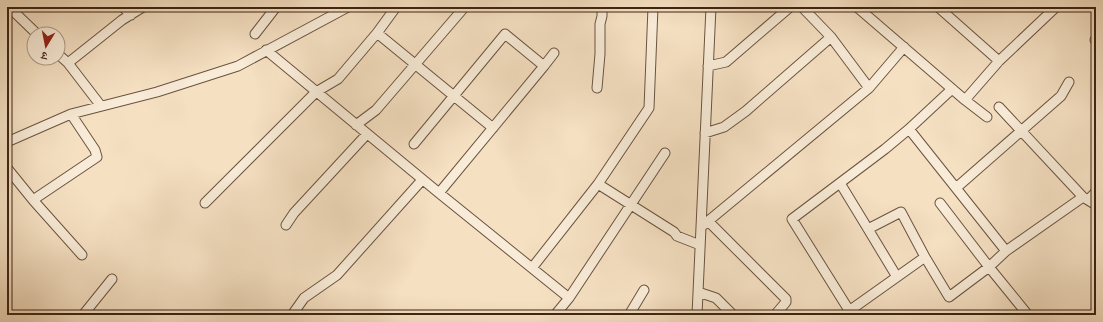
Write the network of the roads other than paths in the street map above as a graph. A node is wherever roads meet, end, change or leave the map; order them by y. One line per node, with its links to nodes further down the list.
1 (9, 7): 17 (street)
2 (123, 7): 16 (street)
3 (143, 7): 16 (street)
4 (276, 7): 19 (street)
5 (348, 7): 22 (street)
6 (396, 7): 18 (street)
7 (602, 7): 30 (street)
8 (653, 7): 52 (street)
9 (711, 7): 28 (street)
10 (790, 7): 28 (street)
11 (802, 7): 20 (street)
12 (857, 7): 21 (street)
13 (938, 7): 24 (street)
14 (1056, 7): 24 (street)
15 (462, 10): 26 (street)
16 (131, 15): 25 (street)
17 (29, 26)
18 (377, 33): 26 (street); 33 (street)
19 (255, 34)
20 (831, 37): 31 (street); 44 (street)
21 (904, 48): 31 (street); 32 (street)
22 (266, 50): 33 (street); 36 (street)
23 (554, 53): 27 (street)
24 (999, 61): 35 (street)
25 (68, 63): 36 (street)
26 (415, 65): 34 (street); 40 (street)
27 (544, 66): 34 (street); 41 (street)
28 (708, 66): 44 (street)
29 (1069, 82): 43 (street)
30 (597, 88)
31 (869, 88): 62 (street)
32 (952, 89): 35 (street); 42 (street)
33 (316, 92): 40 (street); 58 (street)
34 (454, 96): 41 (street); 47 (street)
35 (965, 100): 39 (street)
36 (101, 106): 38 (street)
37 (998, 107): 43 (street)
38 (71, 114): 46 (street); 57 (street)
39 (987, 117)
40 (356, 125): 45 (street)
41 (493, 128): 55 (street)
42 (909, 129): 51 (street); 53 (street)
43 (1021, 131): 53 (street); 56 (street)
44 (705, 132): 62 (street)
45 (367, 134): 50 (street); 63 (street)
46 (7, 142)
47 (414, 144)
48 (665, 153): 60 (street)
49 (7, 168): 57 (street)
50 (422, 180): 55 (street); 78 (street)
51 (840, 183): 64 (street); 76 (street)
52 (598, 184): 60 (street); 70 (street)
53 (956, 188): 66 (street)
54 (1096, 192): 56 (street)
55 (439, 193): 70 (street)
56 (1085, 198): 61 (street); 66 (street)
57 (33, 200): 67 (street)
58 (206, 203)
59 (940, 203): 69 (street)
60 (630, 205): 65 (street); 75 (street)
61 (1096, 205)
62 (705, 224): 65 (street); 83 (street)
63 (286, 225)
64 (868, 228): 68 (street); 71 (street)
65 (700, 245): 74 (street)
66 (1006, 251): 69 (street)
67 (82, 255)
68 (925, 257): 69 (street); 71 (street)
69 (989, 267): 84 (street)
70 (532, 268): 75 (street)
71 (897, 277): 76 (street)
72 (112, 279): 77 (street)
73 (644, 290): 80 (street)
74 (698, 292): 81 (street); 82 (street)
75 (569, 298): 79 (street)
76 (851, 313)
77 (83, 315)
78 (292, 315)
79 (555, 315)
80 (629, 315)
81 (697, 315)
82 (733, 315)
83 (775, 315)
84 (1028, 315)

